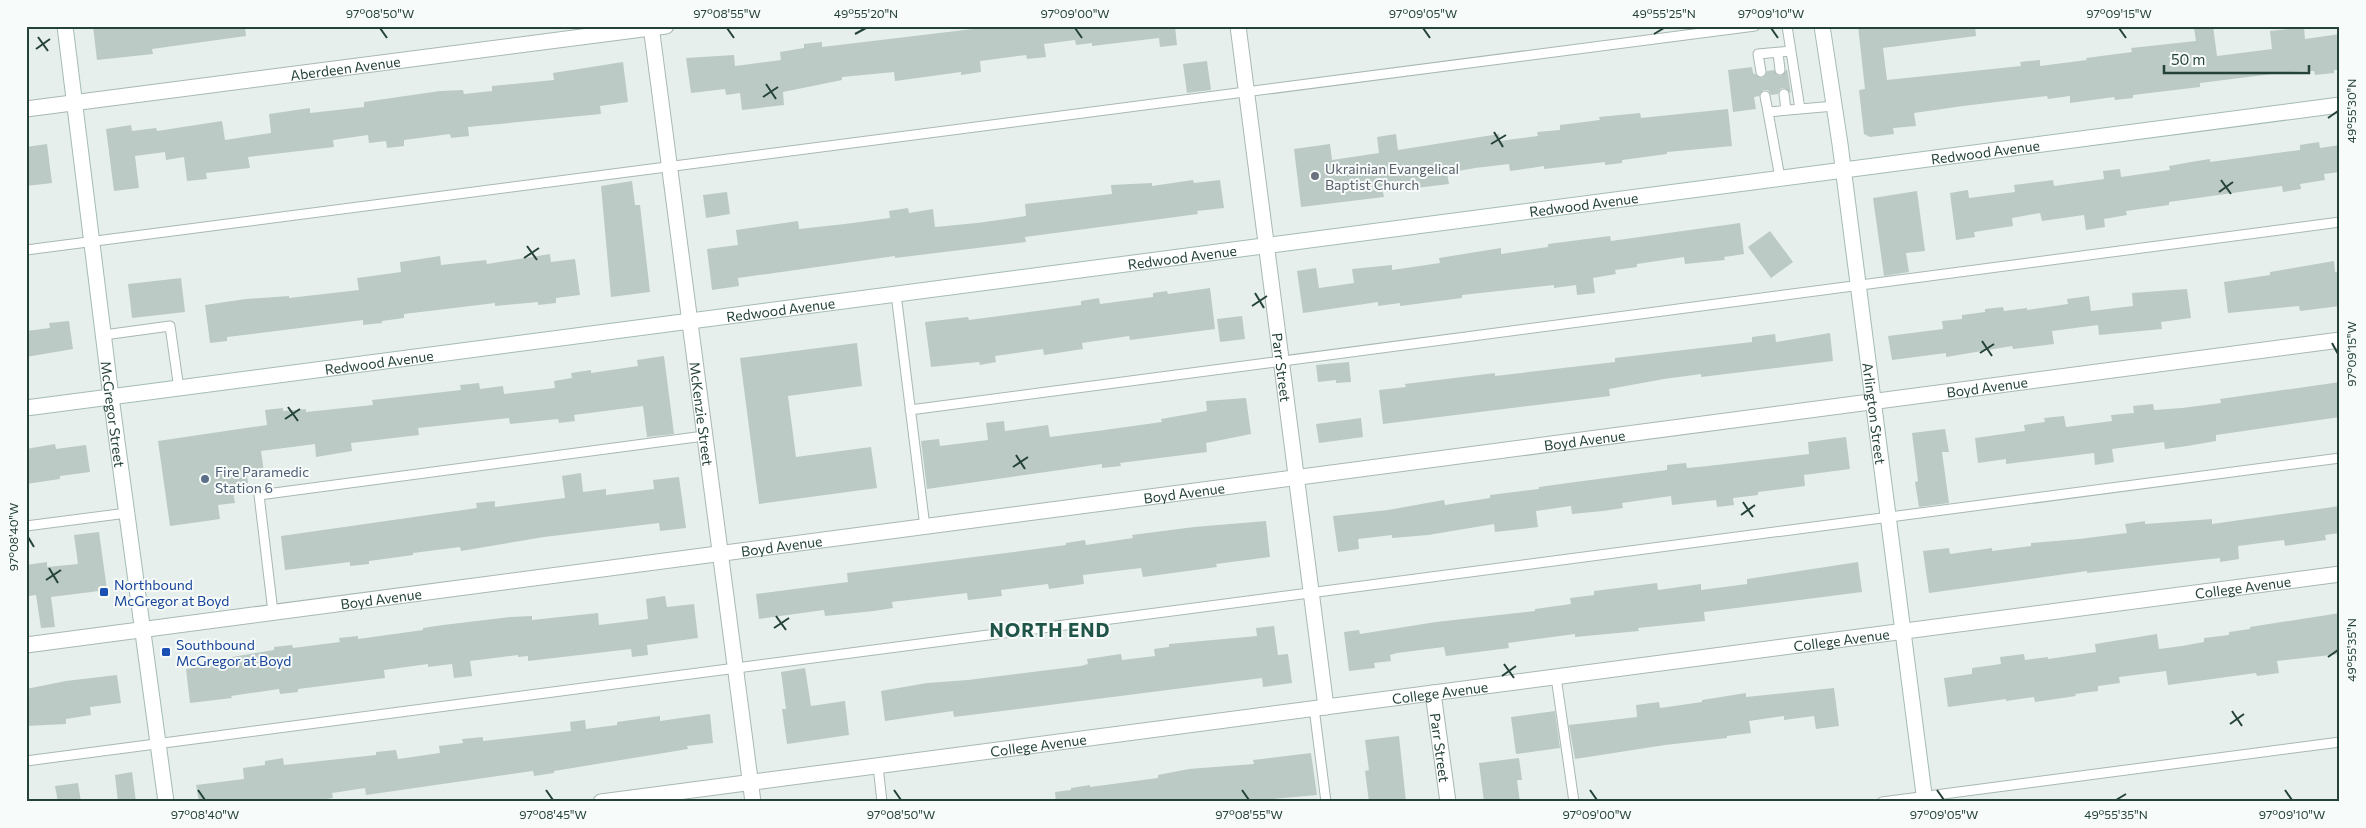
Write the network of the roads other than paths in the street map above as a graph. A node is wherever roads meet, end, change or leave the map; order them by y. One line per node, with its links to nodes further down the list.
1 (65, 26): 15 (street, McGregor Street)
2 (666, 26): 7 (street, Aberdeen Avenue)
3 (1238, 26): 12 (street, Parr Street)
4 (1755, 26): 12 (lane)
5 (1787, 26): 8 (lane)
6 (1822, 26): 17 (street, Arlington Street)
7 (651, 27): 15 (street, Aberdeen Avenue); 22 (street, McKenzie Street)
8 (1791, 52): 9 (lane); 19 (lane)
9 (1778, 53): 10 (lane); 11 (lane)
10 (1780, 70)
11 (1761, 72)
12 (1246, 92): 22 (lane); 27 (street, Parr Street)
13 (1784, 94): 20 (lane)
14 (1765, 96): 21 (lane)
15 (75, 103): 18 (street, Aberdeen Avenue); 26 (street, McGregor Street)
16 (2340, 105): 23 (street, Redwood Avenue)
17 (1834, 106): 19 (lane); 23 (street, Arlington Street)
18 (26, 109)
19 (1800, 109): 20 (lane)
20 (1786, 110): 21 (lane)
21 (1768, 112): 24 (lane)
22 (669, 167): 26 (lane); 31 (street, McKenzie Street)
23 (1842, 170): 24 (street, Redwood Avenue); 29 (street, Arlington Street)
24 (1780, 178): 27 (street, Redwood Avenue)
25 (2340, 222): 29 (lane)
26 (92, 241): 28 (lane); 32 (street, McGregor Street)
27 (1266, 248): 30 (street, Redwood Avenue); 34 (street, Parr Street)
28 (26, 250)
29 (1856, 284): 34 (lane); 37 (street, Arlington Street)
30 (896, 294): 31 (street, Redwood Avenue); 39 (lane)
31 (688, 320): 35 (street, Redwood Avenue); 40 (street, McKenzie Street)
32 (104, 335): 35 (lane); 36 (street, McGregor Street)
33 (2340, 340): 37 (street, Boyd Avenue)
34 (1281, 361): 39 (lane); 42 (street, Parr Street)
35 (179, 389): 36 (street, Redwood Avenue)
36 (111, 398): 38 (street, Redwood Avenue); 43 (street, McGregor Street)
37 (1872, 402): 42 (street, Boyd Avenue); 44 (street, Arlington Street)
38 (26, 408)
39 (910, 410): 46 (lane)
40 (704, 436): 47 (street, McKenzie Street); 50 (lane)
41 (2340, 458): 44 (lane)
42 (1296, 478): 46 (street, Boyd Avenue); 49 (street, Parr Street)
43 (127, 513): 45 (lane); 51 (street, McGregor Street)
44 (1888, 518): 49 (lane); 52 (street, Arlington Street)
45 (26, 526)
46 (924, 526): 47 (street, Boyd Avenue)
47 (720, 554): 50 (street, Boyd Avenue); 54 (street, McKenzie Street)
48 (2340, 574): 52 (street, College Avenue)
49 (1311, 593): 54 (lane); 57 (street, Parr Street)
50 (273, 612): 51 (street, Boyd Avenue)
51 (143, 629): 53 (street, Boyd Avenue); 59 (street, McGregor Street)
52 (1901, 632): 55 (street, College Avenue); 63 (street, Arlington Street)
53 (26, 645)
54 (735, 668): 59 (lane); 62 (street, McKenzie Street)
55 (1556, 677): 56 (street, College Avenue); 71 (lane)
56 (1433, 693): 57 (street, College Avenue); 70 (street, Parr Street)
57 (1320, 708): 61 (street, College Avenue); 69 (lane)
58 (2340, 742): 63 (lane)
59 (158, 744): 60 (lane); 65 (street, McGregor Street)
60 (26, 761)
61 (878, 766): 62 (street, College Avenue); 68 (lane)
62 (750, 782): 64 (street, College Avenue); 67 (street, McKenzie Street)
63 (1924, 799): 72 (lane)
64 (632, 800): 66 (street, College Avenue)
65 (166, 802)
66 (601, 802)
67 (753, 802)
68 (882, 802)
69 (1326, 802)
70 (1448, 802)
71 (1574, 802)
72 (1882, 802)

